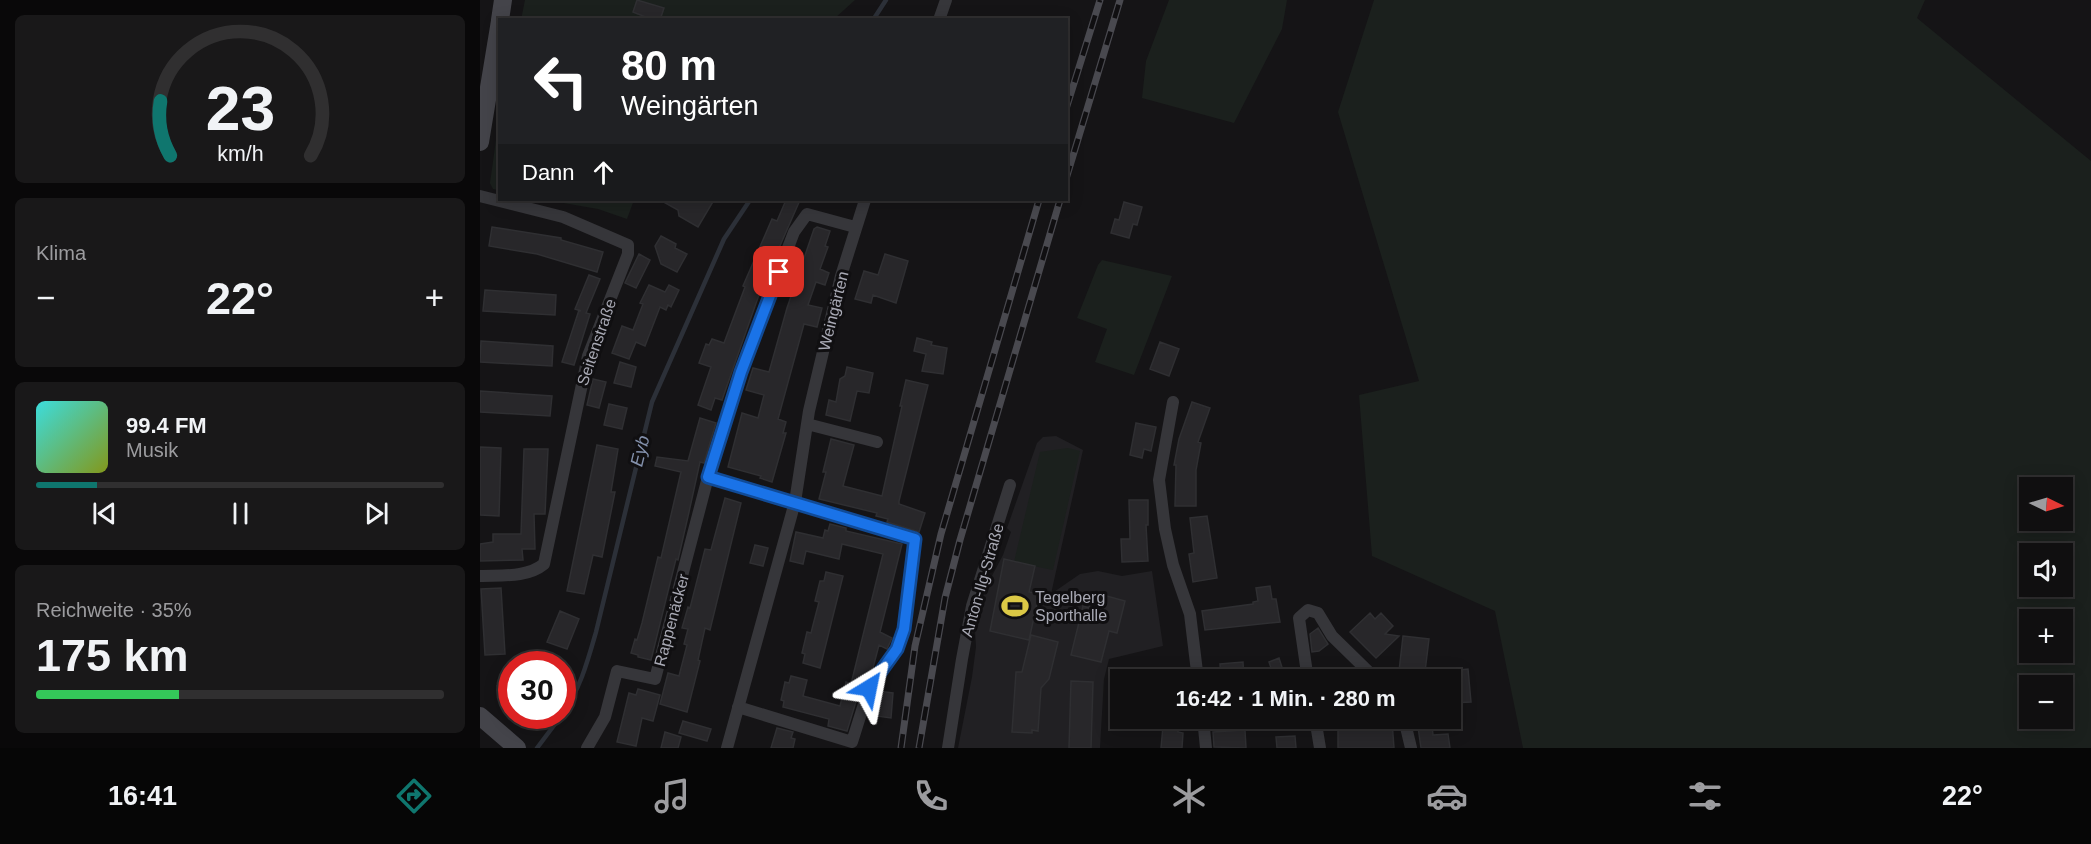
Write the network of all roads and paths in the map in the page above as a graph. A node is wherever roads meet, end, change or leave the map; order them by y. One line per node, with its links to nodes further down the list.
1 (503, 0): 3 (main road)
2 (946, 0): 4 (street)
3 (500, 18)
4 (940, 18)
5 (498, 32): 6 (main road)
6 (480, 142)
7 (480, 196): 8 (street, Seitenstraße)
8 (498, 200)
9 (500, 201): 18 (street, Seitenstraße)
10 (865, 201): 11 (street, Weingärten)
11 (855, 227): 13 (street, Weingärten); 15 (street, Rappenäcker)
12 (1173, 402): 19 (street)
13 (807, 424): 14 (street); 17 (street, Weingärten)
14 (877, 442)
15 (708, 477): 17 (street); 28 (street, Rappenäcker)
16 (1011, 485): 30 (street, Anton-Ilg-Straße)
17 (795, 502): 22 (street, Weingärten); 22 (street)
18 (480, 576)
19 (1197, 669)
20 (1306, 669): 21 (street)
21 (1366, 669)
22 (738, 707): 29 (street, Weingärten)
23 (480, 716): 27 (main road)
24 (1204, 729): 31 (street)
25 (1317, 729): 32 (street)
26 (1406, 729): 33 (street)
27 (514, 746)
28 (587, 748)
29 (727, 748)
30 (948, 748)
31 (1206, 748)
32 (1320, 748)
33 (1411, 748)

